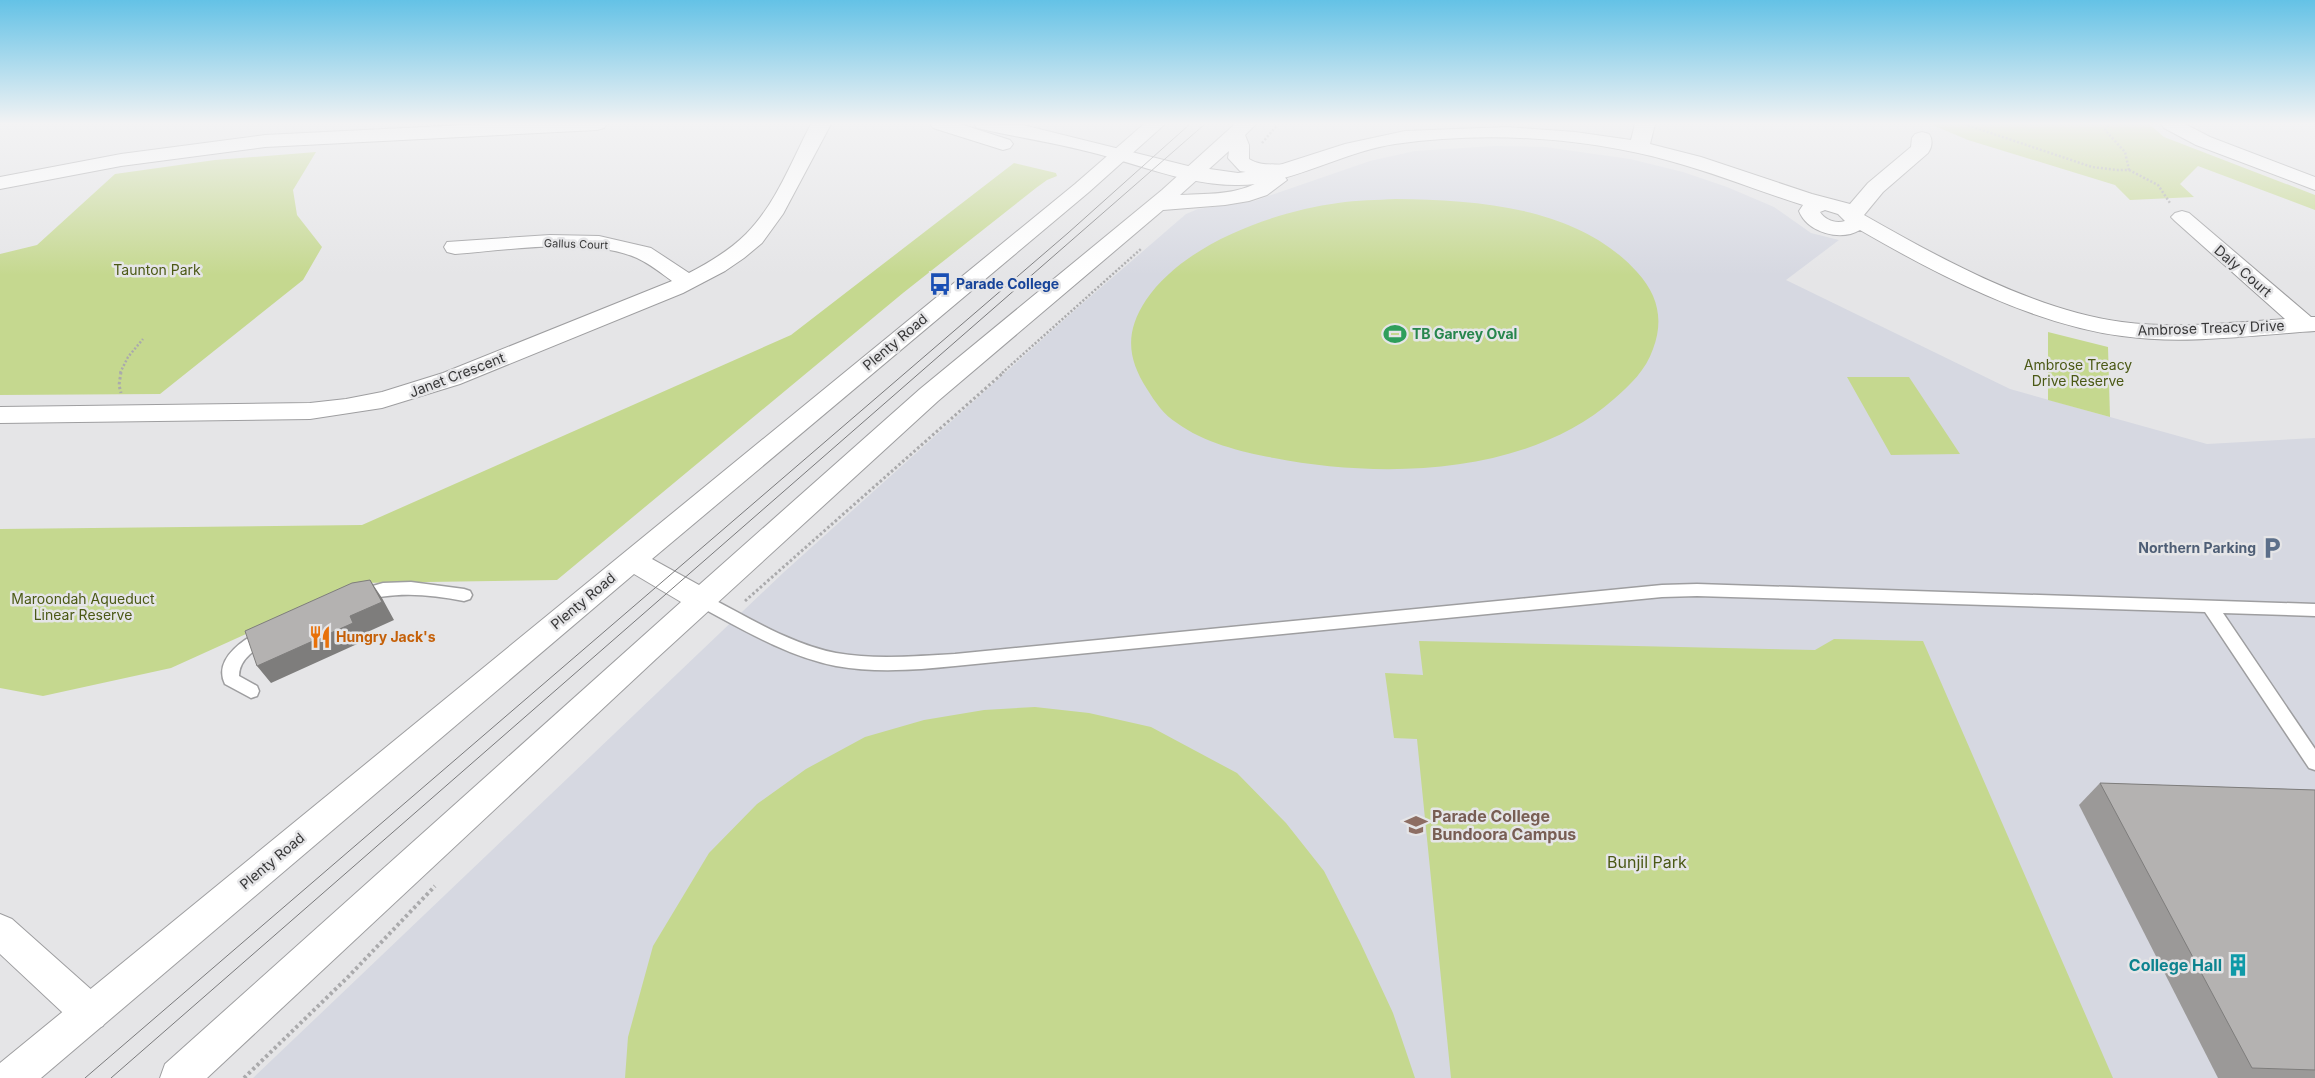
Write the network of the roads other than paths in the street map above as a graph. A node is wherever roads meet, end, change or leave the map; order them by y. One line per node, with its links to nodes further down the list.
1 (46, 174): 11 (main road)
2 (794, 174): 19 (main road, Janet Crescent)
3 (1080, 174): 22 (main road, Plenty Road)
4 (1172, 174): 10 (main road)
5 (1191, 174): 10 (main road)
6 (1731, 174): 15 (main road)
7 (1890, 174): 13 (main road)
8 (2290, 174): 12 (main road)
9 (1281, 175): 10 (main road); 14 (main road)
10 (1187, 178): 14 (main road)
11 (0, 183)
12 (2315, 184)
13 (1875, 186): 15 (main road); 17 (main road)
14 (1153, 206): 24 (main road)
15 (1821, 208): 17 (main road, Ambrose Treacy Drive)
16 (2182, 217): 20 (main road, Daly Court)
17 (1851, 221): 20 (main road, Ambrose Treacy Drive)
18 (455, 247): 19 (main road, Gallus Court)
19 (688, 282): 21 (main road, Janet Crescent)
20 (2310, 324)
21 (0, 415)
22 (632, 560): 24 (main road); 32 (main road, Plenty Road)
23 (464, 594): 25 (lane)
24 (702, 600): 26 (lane); 34 (main road)
25 (340, 604)
26 (2210, 606): 27 (lane); 30 (lane)
27 (2315, 610)
28 (287, 627): 29 (lane)
29 (251, 691)
30 (2315, 763)
31 (0, 931): 32 (main road)
32 (90, 1013): 33 (main road, Plenty Road)
33 (12, 1078)
34 (179, 1078)

